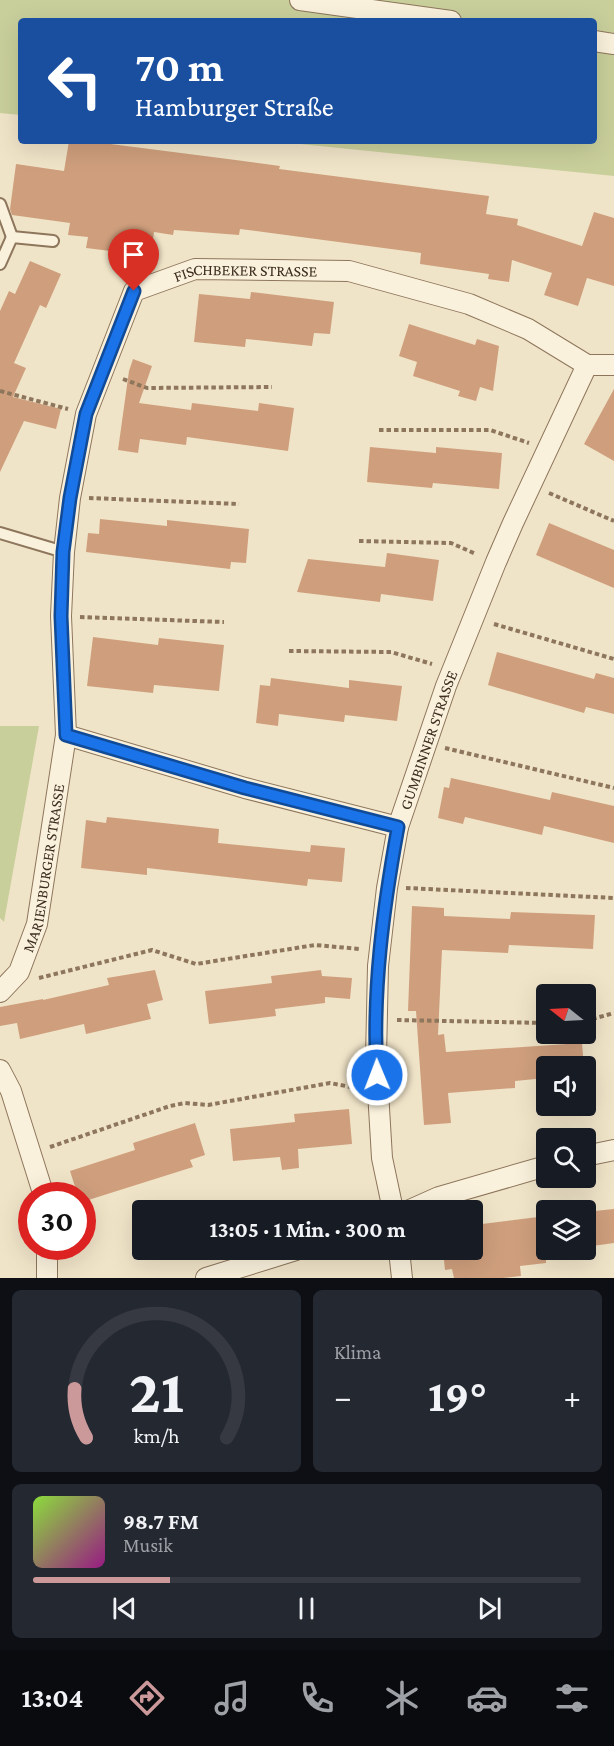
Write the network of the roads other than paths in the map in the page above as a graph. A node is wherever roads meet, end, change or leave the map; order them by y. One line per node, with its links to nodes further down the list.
1 (300, 0): 2 (street)
2 (429, 18)
3 (597, 41): 4 (street)
4 (614, 44)
5 (0, 204): 6 (lane)
6 (12, 237): 7 (lane); 8 (lane)
7 (53, 241)
8 (0, 264)
9 (587, 365): 10 (street); 12 (street, FISCHBEKER STRASSE); 14 (street, GUMBINNER STRASSE)
10 (614, 365)
11 (0, 532): 12 (lane)
12 (63, 552): 13 (street, FISCHBEKER STRASSE)
13 (66, 735): 14 (street); 15 (street, MARIENBURGER STRASSE)
14 (398, 827): 21 (street, GUMBINNER STRASSE)
15 (0, 992)
16 (0, 1070): 20 (street)
17 (614, 1150): 18 (street)
18 (596, 1154)
19 (536, 1169): 22 (street)
20 (39, 1182)
21 (391, 1200)
22 (433, 1200)
23 (47, 1260): 26 (street)
24 (264, 1260): 27 (street)
25 (400, 1260): 28 (street)
26 (47, 1278)
27 (206, 1278)
28 (402, 1278)

